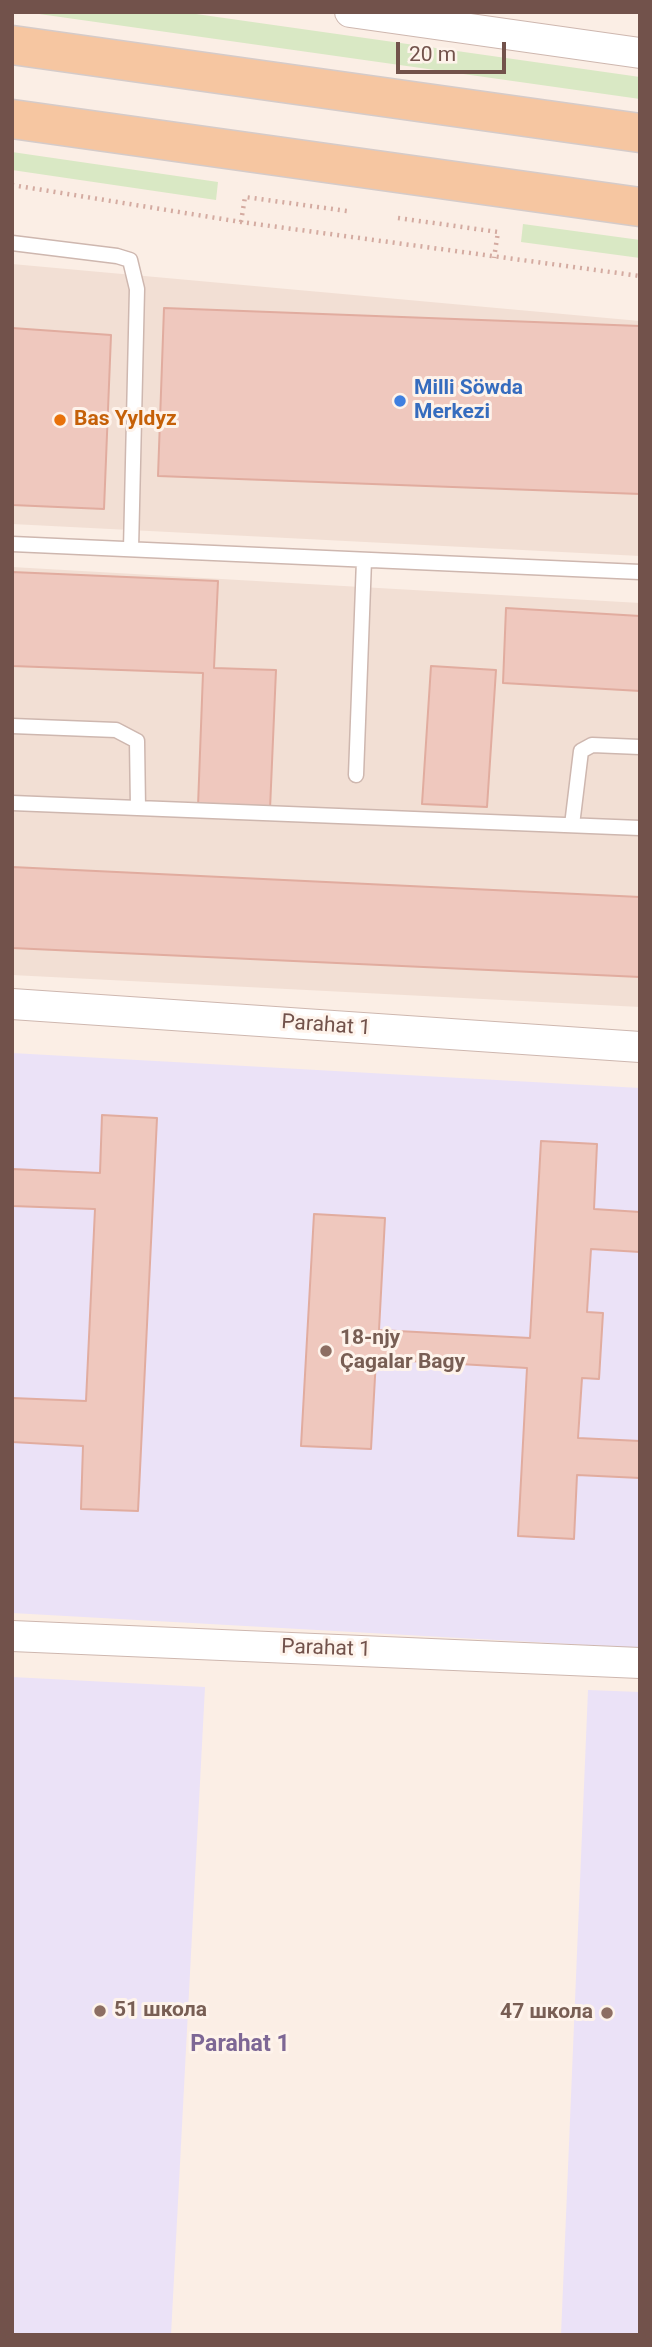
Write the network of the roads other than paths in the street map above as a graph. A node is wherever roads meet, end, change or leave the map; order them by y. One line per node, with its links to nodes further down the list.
1 (350, 12): 3 (street)
2 (12, 45): 5 (main road)
3 (640, 53)
4 (12, 119): 6 (main road)
5 (640, 133)
6 (640, 206)
7 (12, 243): 9 (lane)
8 (12, 544): 9 (lane)
9 (131, 550): 10 (lane)
10 (365, 559): 11 (lane); 14 (lane)
11 (640, 572)
12 (12, 726): 16 (lane)
13 (640, 747): 17 (lane)
14 (356, 775)
15 (12, 803): 16 (lane)
16 (138, 808): 17 (lane)
17 (572, 825): 18 (lane)
18 (640, 828)
19 (12, 1004): 20 (street, Parahat 1)
20 (640, 1047)
21 (12, 1636): 22 (street, Parahat 1)
22 (640, 1663)

